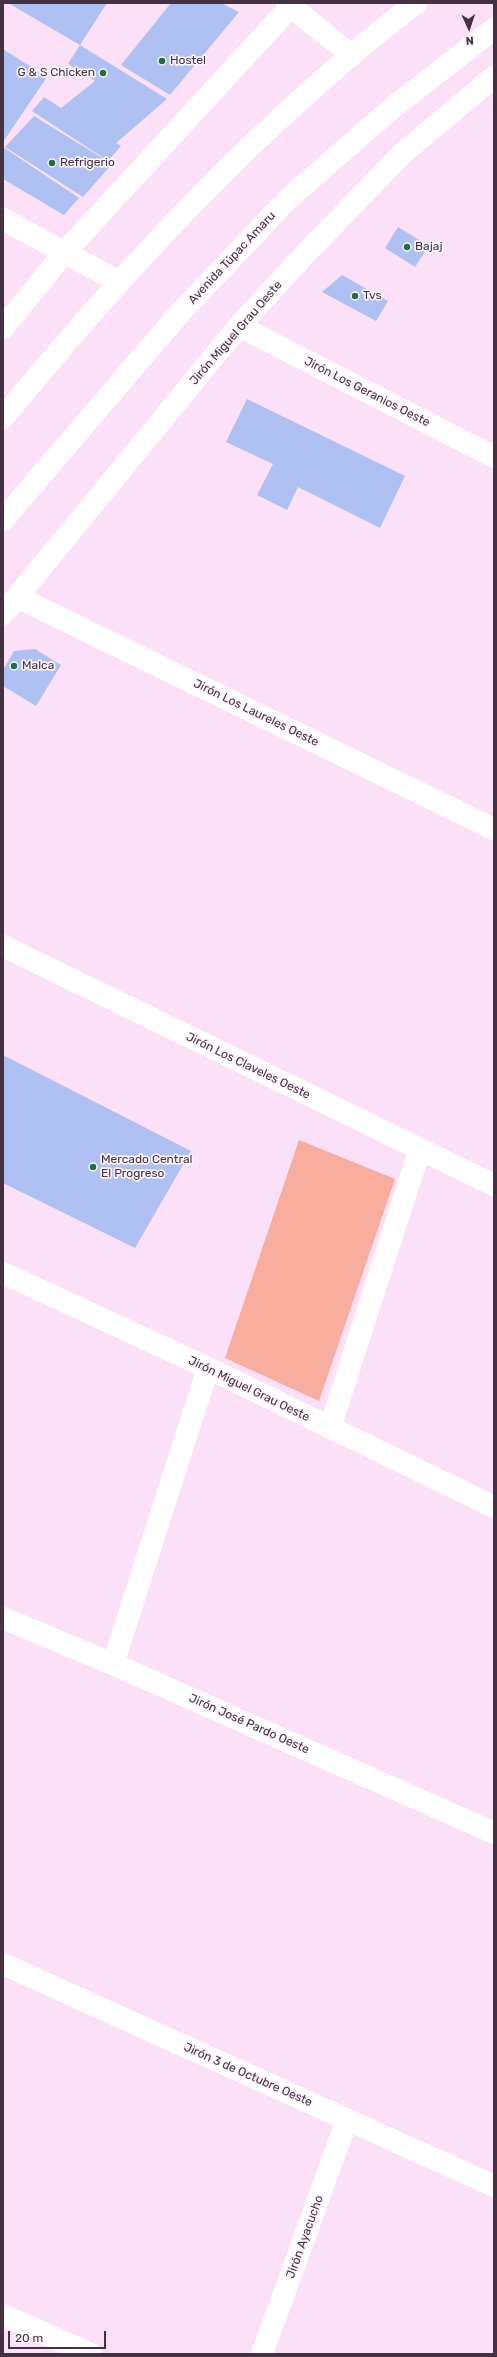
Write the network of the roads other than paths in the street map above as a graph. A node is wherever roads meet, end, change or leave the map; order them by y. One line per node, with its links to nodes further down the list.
1 (416, 3): 4 (main road)
2 (291, 4): 4 (main road); 7 (main road)
3 (494, 29): 13 (main road, Avenida Túpac Amaru)
4 (351, 55): 8 (main road)
5 (494, 77): 9 (main road, Jirón Miguel Grau Oeste)
6 (3, 219): 7 (main road)
7 (65, 252): 8 (main road); 10 (main road)
8 (119, 282): 11 (main road)
9 (239, 326): 12 (main road, Jirón Los Geranios Oeste); 14 (main road, Jirón Miguel Grau Oeste)
10 (3, 328)
11 (3, 418)
12 (494, 457)
13 (3, 520)
14 (17, 597): 15 (main road, Jirón Miguel Grau Oeste); 16 (main road, Jirón Los Laureles Oeste)
15 (3, 614)
16 (494, 829)
17 (3, 946): 18 (main road, Jirón Los Claveles Oeste)
18 (420, 1149): 19 (main road, Jirón Los Claveles Oeste); 22 (main road)
19 (494, 1185)
20 (3, 1273): 21 (main road, Jirón Miguel Grau Oeste)
21 (208, 1368): 22 (main road, Jirón Miguel Grau Oeste); 25 (main road)
22 (330, 1428): 23 (main road, Jirón Miguel Grau Oeste)
23 (494, 1507)
24 (3, 1618): 25 (main road, Jirón José Pardo Oeste)
25 (113, 1664): 26 (main road, Jirón José Pardo Oeste)
26 (494, 1833)
27 (3, 1964): 28 (main road, Jirón 3 de Octubre Oeste)
28 (347, 2120): 29 (main road, Jirón 3 de Octubre Oeste); 32 (main road, Jirón Ayacucho)
29 (494, 2186)
30 (3, 2315): 31 (main road)
31 (90, 2354)
32 (262, 2354)

